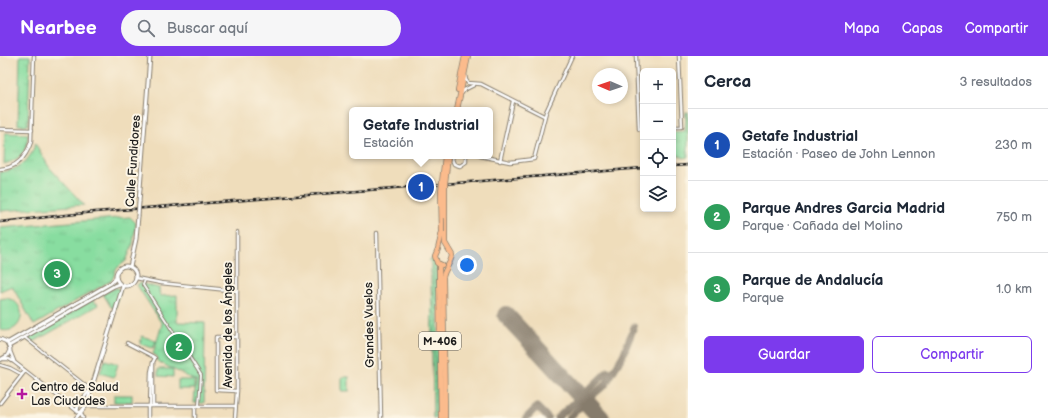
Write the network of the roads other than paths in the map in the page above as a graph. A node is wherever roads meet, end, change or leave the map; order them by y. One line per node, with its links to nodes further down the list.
1 (34, 56): 18 (street)
2 (150, 56): 33 (street, Calle Fundidores, bridge)
3 (465, 56): 12 (highway)
4 (468, 56): 8 (highway)
5 (572, 56): 15 (street)
6 (636, 56): 14 (street)
7 (679, 56): 16 (street)
8 (465, 73): 9 (street); 10 (highway)
9 (476, 84): 10 (street); 11 (street)
10 (459, 97): 13 (highway)
11 (513, 101): 15 (street); 24 (street)
12 (455, 107)
13 (457, 107)
14 (640, 114)
15 (544, 116): 24 (street)
16 (676, 127)
17 (0, 129): 18 (street)
18 (32, 130): 25 (street)
19 (445, 159): 28 (highway, M-406, bridge)
20 (448, 159): 28 (highway, M-406, bridge)
21 (453, 159): 22 (street)
22 (467, 159)
23 (492, 159): 24 (street)
24 (500, 161)
25 (0, 168)
26 (237, 232): 39 (street, Avenida de los Ángeles)
27 (377, 232): 65 (street, Grandes Vuelos)
28 (443, 233): 29 (highway, M-406); 30 (highway, M-406)
29 (448, 248): 30 (highway); 32 (highway, M-406)
30 (438, 249): 31 (highway, M-406)
31 (439, 264): 32 (highway); 66 (highway, M-406)
32 (449, 264): 67 (highway, M-406)
33 (130, 267): 34 (street); 35 (street)
34 (116, 278): 37 (street); 44 (street)
35 (136, 278): 36 (street); 38 (street)
36 (145, 280): 39 (street); 57 (street)
37 (120, 284): 38 (street); 40 (street)
38 (123, 286): 51 (street)
39 (237, 291): 41 (street, Avenida de los Ángeles)
40 (24, 337): 44 (street); 51 (street)
41 (237, 337): 52 (street, Avenida de los Ángeles); 52 (street)
42 (0, 339): 44 (street)
43 (127, 343): 56 (street)
44 (8, 344): 45 (street)
45 (10, 350): 46 (street); 47 (street)
46 (1, 359): 47 (street)
47 (14, 362): 49 (street)
48 (0, 365): 50 (street)
49 (25, 371): 54 (street); 59 (street)
50 (20, 374)
51 (90, 389): 53 (street); 55 (street)
52 (237, 391): 58 (street, Avenida de los Ángeles)
53 (82, 401): 55 (street); 59 (street)
54 (0, 403)
55 (86, 405): 56 (street); 59 (street)
56 (150, 406): 57 (street); 62 (street)
57 (197, 406): 58 (street); 63 (street)
58 (235, 406): 64 (street, Avenida de los Ángeles)
59 (79, 413): 60 (street); 61 (street)
60 (76, 418)
61 (84, 418)
62 (148, 418)
63 (195, 418)
64 (235, 418)
65 (380, 418)
66 (441, 418)
67 (445, 418)

